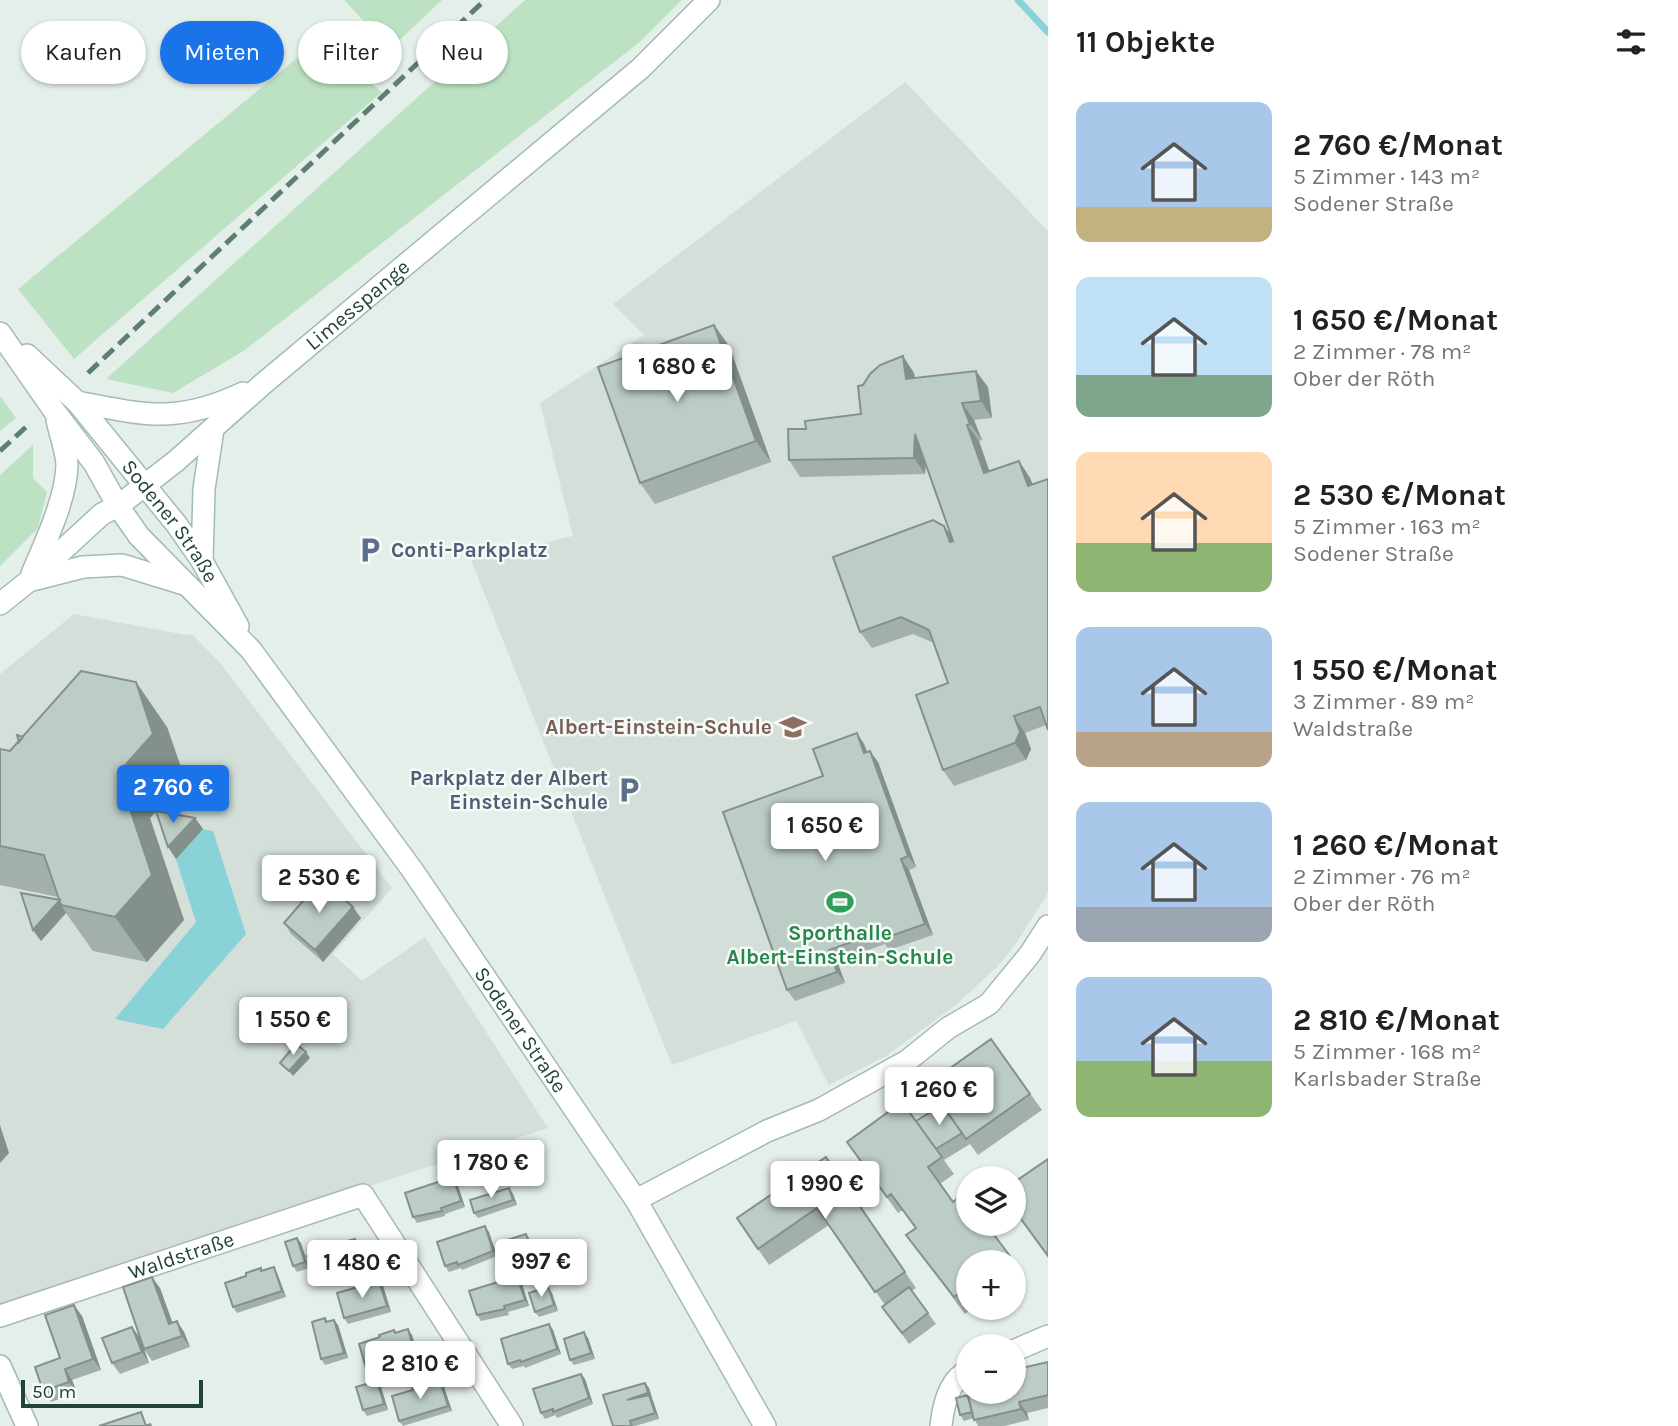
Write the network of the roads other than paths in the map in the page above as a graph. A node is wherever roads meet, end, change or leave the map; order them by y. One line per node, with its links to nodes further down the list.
1 (709, 0): 3 (street, Limesspange)
2 (0, 332): 4 (street, Sodener Straße); 5 (street, Sodener Straße)
3 (264, 383): 4 (street); 6 (street, Limesspange)
4 (77, 402): 7 (street, Sodener Straße)
5 (55, 412): 8 (street, Sodener Straße); 10 (street)
6 (213, 429): 7 (street, Limesspange); 9 (street)
7 (144, 486): 8 (street, Limesspange); 9 (street, Sodener Straße)
8 (118, 506): 10 (street, Limesspange); 11 (street, Sodener Straße)
9 (202, 561): 13 (street, Sodener Straße)
10 (30, 580): 11 (street); 12 (street, Limesspange)
11 (190, 586): 13 (street, Sodener Straße)
12 (0, 604)
13 (250, 650): 15 (street, Sodener Straße)
14 (1048, 926): 15 (street)
15 (636, 1200): 23 (street, Sodener Straße)
16 (0, 1315): 22 (street, Waldstraße)
17 (1048, 1336): 18 (street)
18 (1026, 1345)
19 (0, 1366): 21 (street)
20 (956, 1383): 24 (street)
21 (27, 1426)
22 (512, 1426)
23 (765, 1426)
24 (941, 1426)

